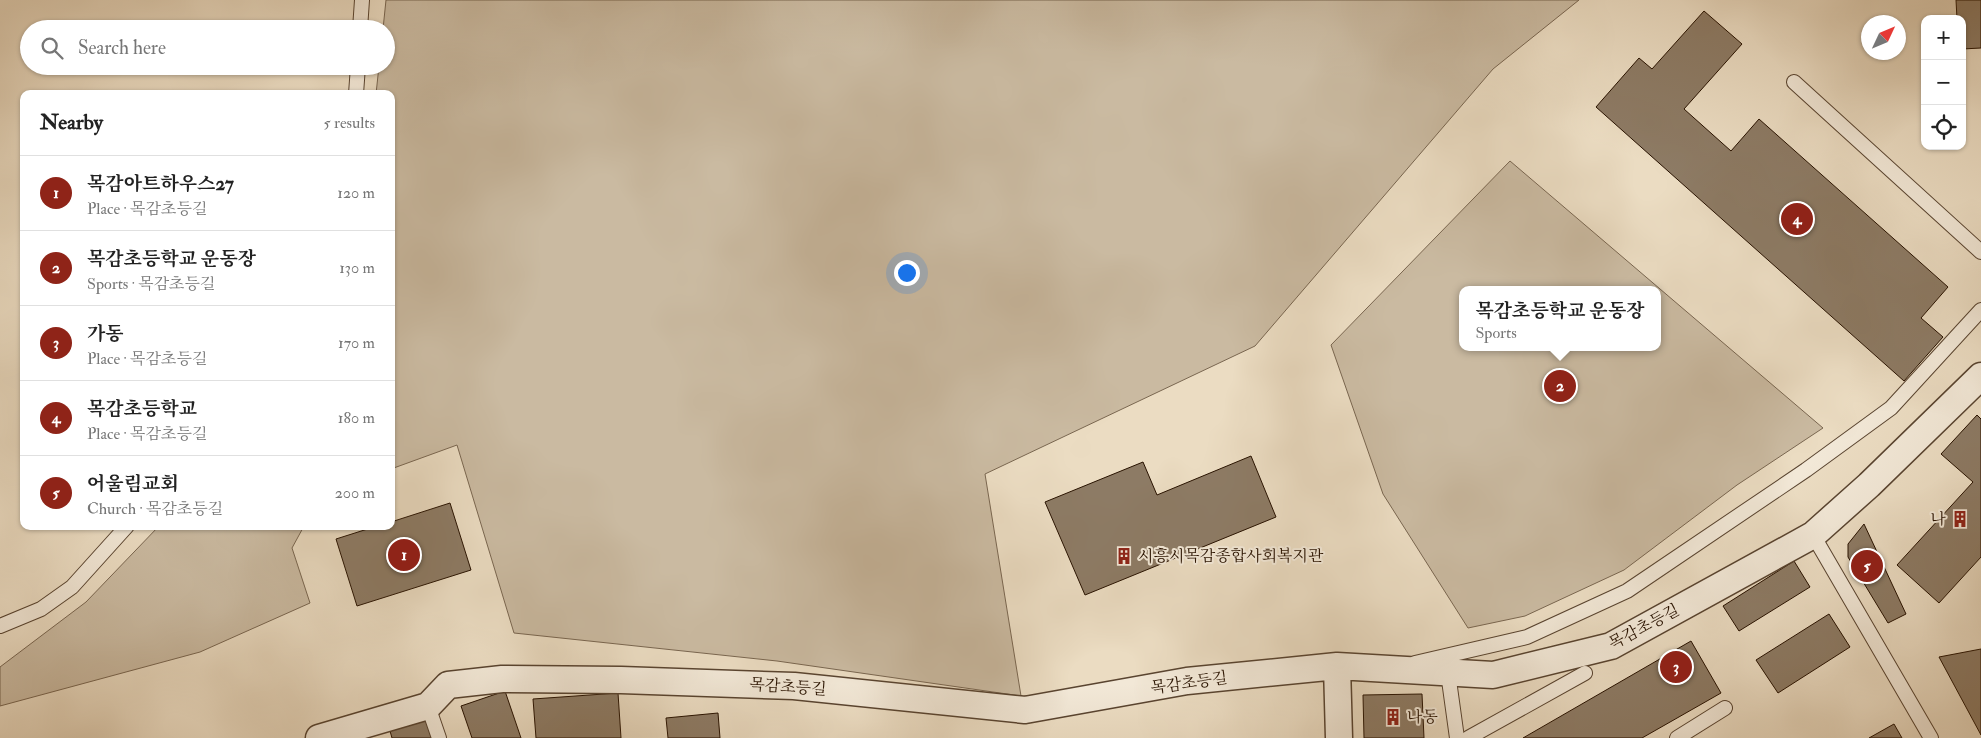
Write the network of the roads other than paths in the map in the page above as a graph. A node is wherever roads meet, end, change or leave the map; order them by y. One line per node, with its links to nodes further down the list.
1 (362, 0): 2 (lane)
2 (361, 20)
3 (357, 75): 5 (lane)
4 (1794, 82): 6 (lane)
5 (356, 90)
6 (1981, 252)
7 (1981, 310): 13 (lane)
8 (1981, 376): 10 (street, 목감초등길)
9 (123, 530): 11 (lane)
10 (1813, 535): 14 (street, 목감초등길); 24 (lane)
11 (0, 626)
12 (1337, 666): 13 (street, 목감초등길); 16 (street, 목감초등길); 20 (street)
13 (1392, 670): 14 (street, 목감초등길)
14 (1448, 673): 21 (lane)
15 (1585, 674): 22 (lane)
16 (428, 706): 18 (street); 19 (lane)
17 (1725, 708): 23 (lane)
18 (318, 738)
19 (439, 738)
20 (1339, 738)
21 (1457, 738)
22 (1468, 738)
23 (1676, 738)
24 (1931, 738)

